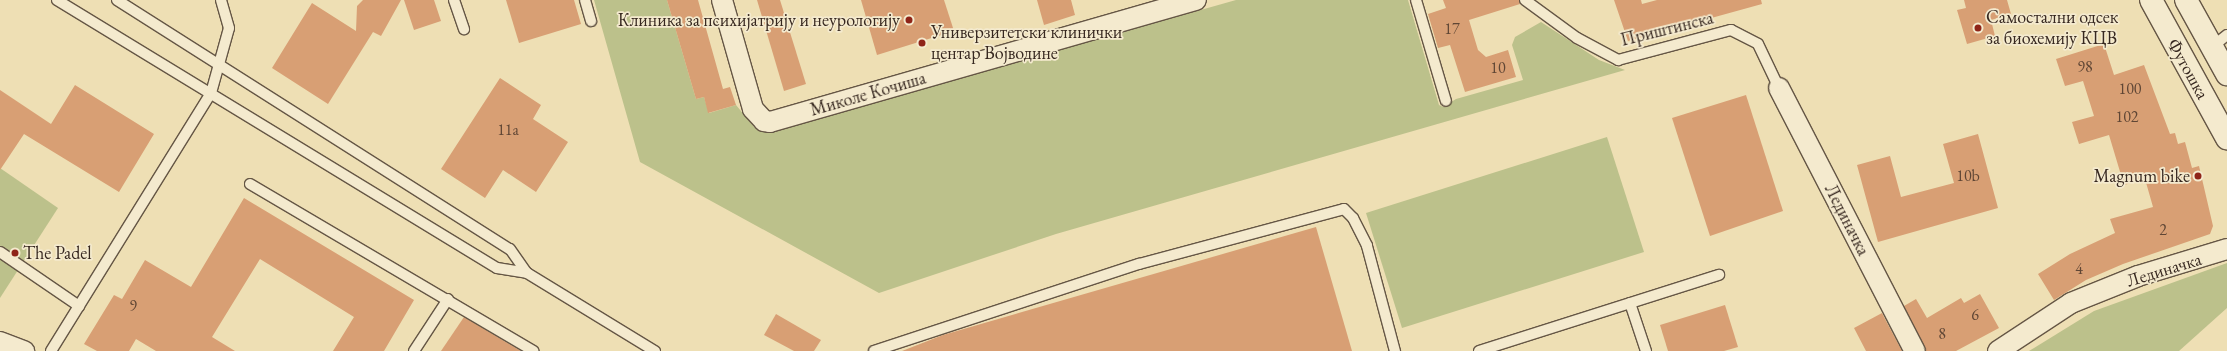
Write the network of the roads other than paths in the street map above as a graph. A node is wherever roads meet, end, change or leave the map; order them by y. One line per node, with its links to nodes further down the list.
1 (57, 0): 19 (lane)
2 (117, 0): 16 (lane)
3 (221, 0): 16 (lane)
4 (454, 0): 14 (lane)
5 (585, 0): 13 (lane)
6 (722, 0): 12 (street, Миколе Кочиша)
7 (1196, 0): 12 (street, Миколе Кочиша)
8 (1416, 0): 20 (lane)
9 (2151, 0): 21 (main road, Футошка)
10 (2186, 0): 15 (main road, Футошка)
11 (1530, 1): 18 (lane, Приштинска)
12 (1142, 8)
13 (591, 21)
14 (464, 29)
15 (2220, 41): 17 (main road, Футошка)
16 (220, 64): 19 (lane); 25 (lane)
17 (2227, 74)
18 (1779, 88): 40 (street, Лединачка)
19 (211, 93): 25 (lane); 29 (lane)
20 (1446, 101)
21 (2227, 138)
22 (250, 184): 27 (lane)
23 (2227, 249): 41 (street, Лединачка)
24 (0, 252): 29 (lane)
25 (527, 273): 35 (lane)
26 (1719, 274): 28 (lane)
27 (448, 299): 33 (lane); 34 (lane)
28 (1630, 303): 38 (lane); 39 (lane)
29 (79, 306): 32 (lane)
30 (0, 342): 31 (street)
31 (24, 351)
32 (51, 351)
33 (414, 351)
34 (534, 351)
35 (655, 351)
36 (874, 351): 37 (lane)
37 (1395, 351)
38 (1479, 351)
39 (1646, 351)
40 (1915, 351)
41 (1998, 351)

